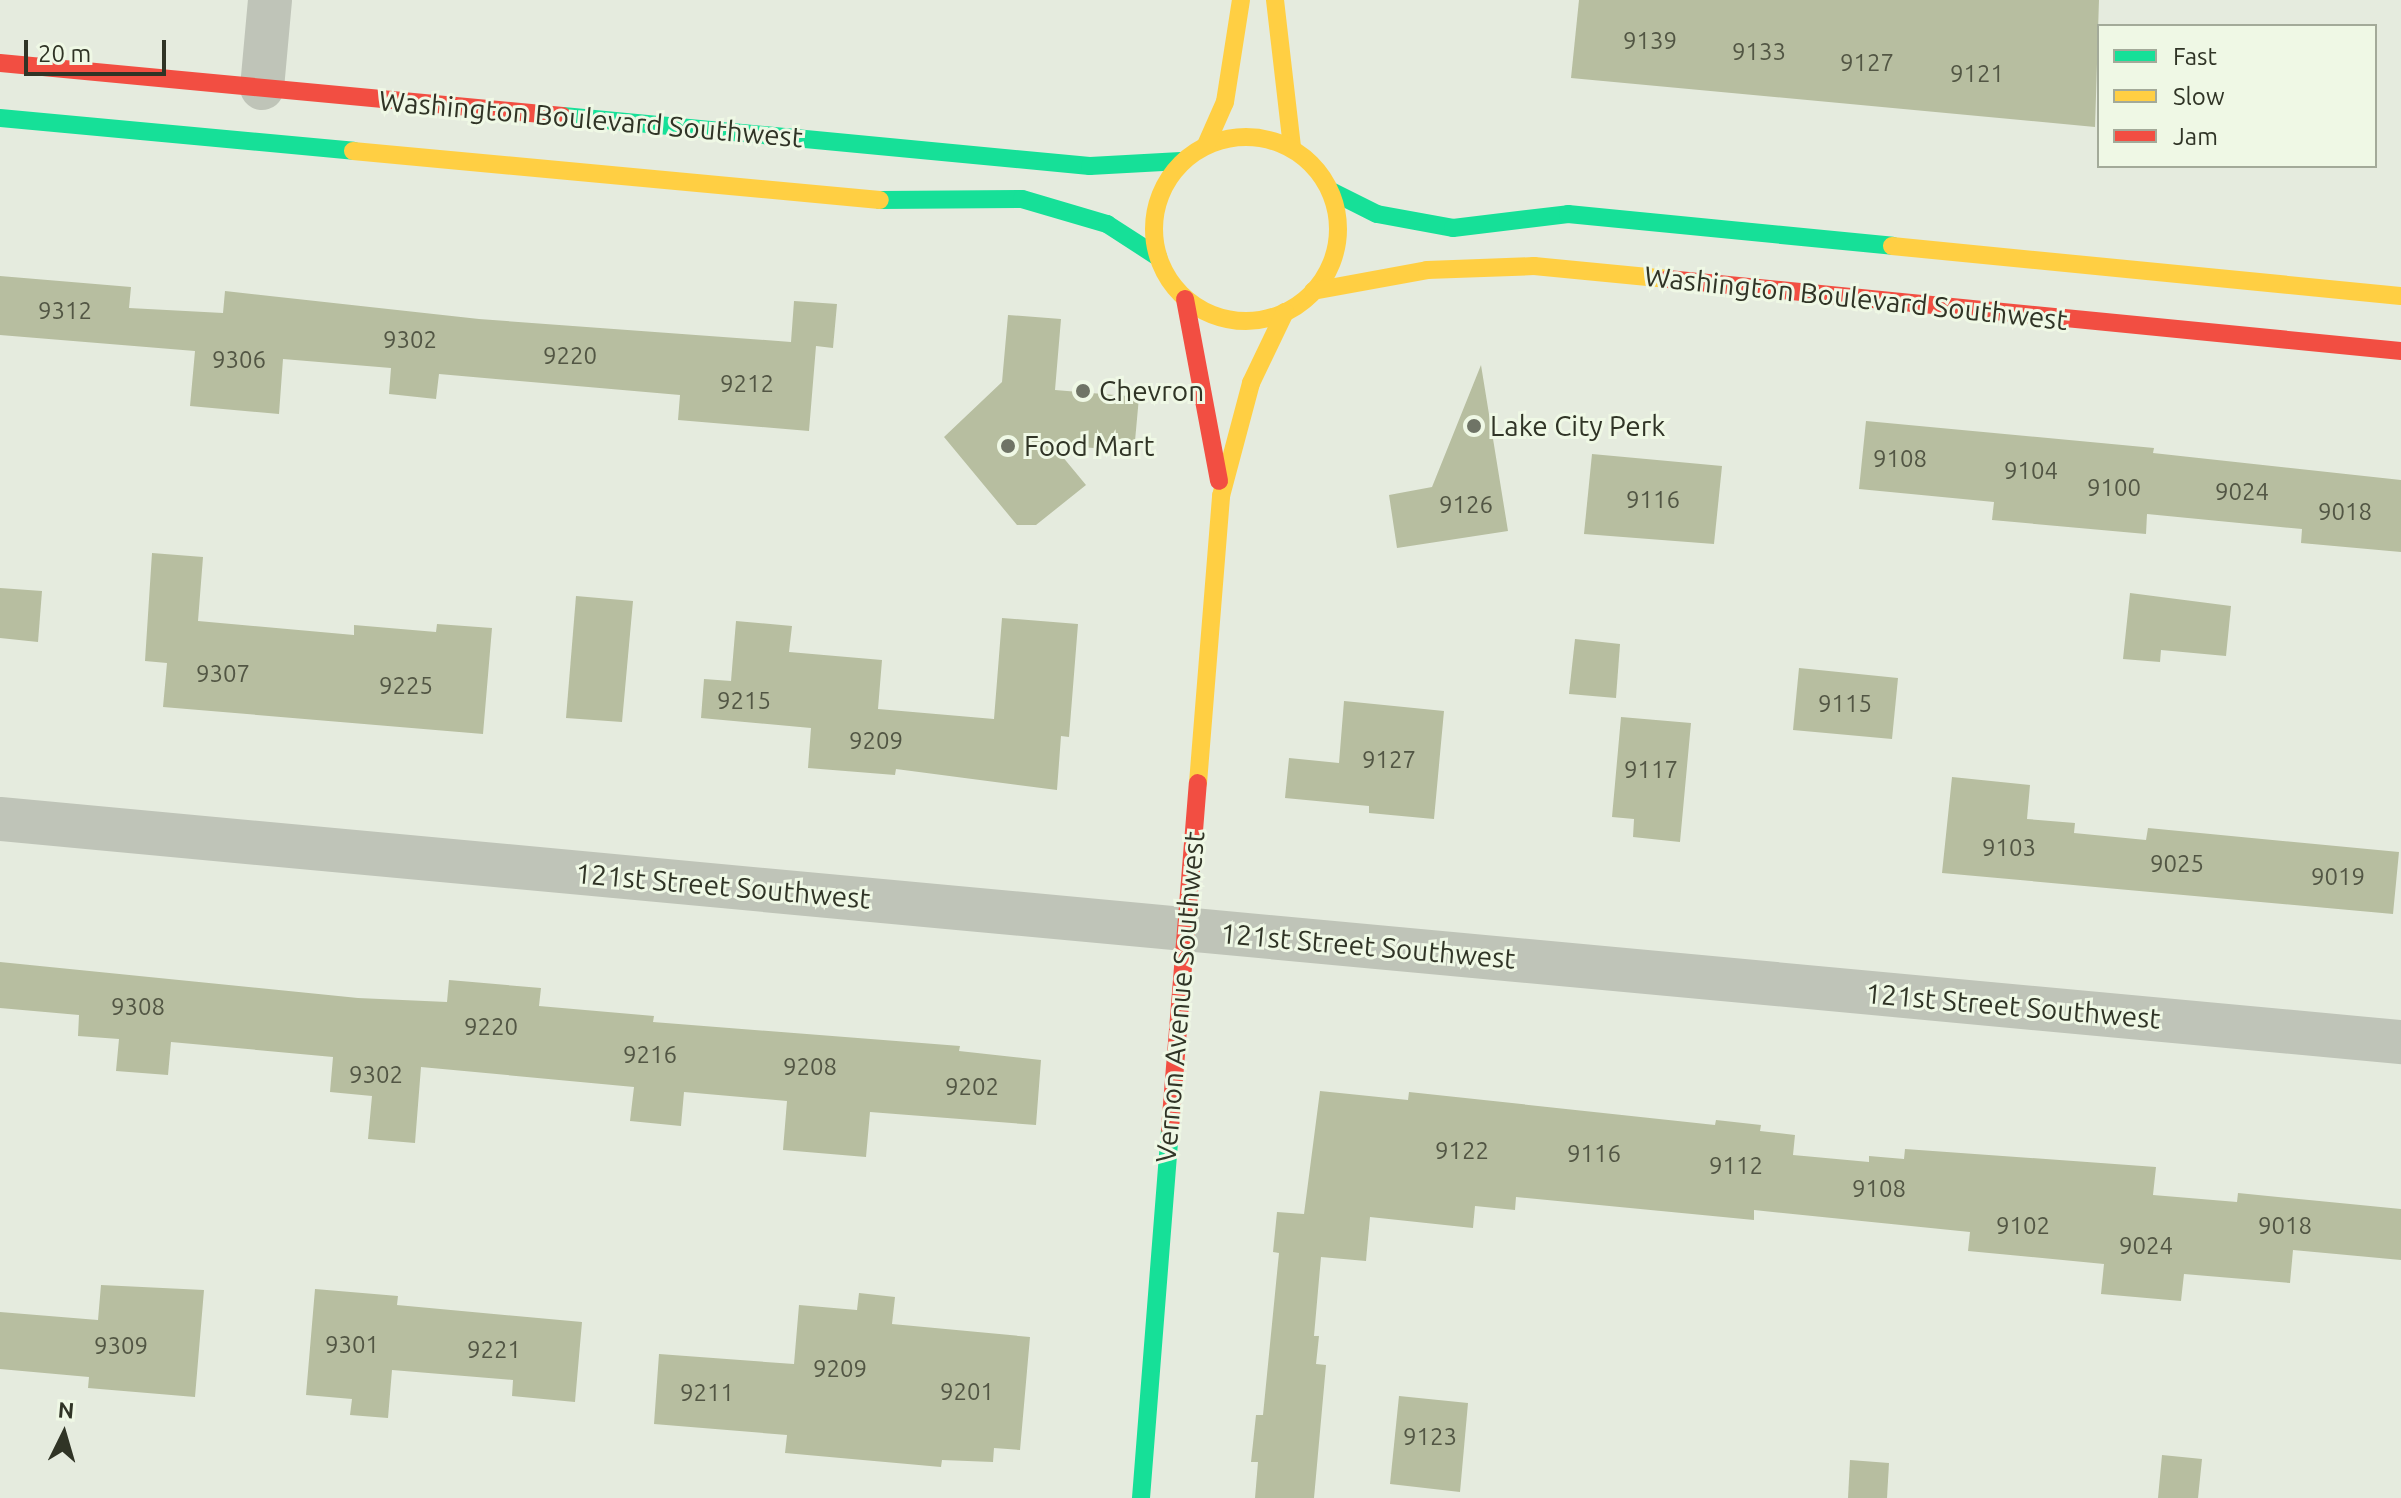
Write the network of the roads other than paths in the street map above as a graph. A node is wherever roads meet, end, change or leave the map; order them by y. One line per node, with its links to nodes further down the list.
1 (270, 0): 5 (street)
2 (1241, 0): 7 (main road)
3 (1275, 0): 8 (main road)
4 (0, 63): 5 (main road, Washington Boulevard Southwest)
5 (262, 88): 9 (main road, Washington Boulevard Southwest)
6 (0, 118): 11 (main road, Washington Boulevard Southwest)
7 (1206, 145): 8 (main road); 9 (main road)
8 (1292, 148): 10 (main road)
9 (1181, 161): 11 (main road)
10 (1331, 191): 12 (main road); 13 (main road, Washington Boulevard Southwest)
11 (1158, 257): 14 (main road)
12 (1313, 291): 15 (main road); 16 (main road, Washington Boulevard Southwest)
13 (2401, 296)
14 (1185, 299): 15 (main road); 17 (main road, Vernon Avenue Southwest)
15 (1285, 312): 17 (main road, Vernon Avenue Southwest)
16 (2401, 351)
17 (1221, 496): 19 (main road, Vernon Avenue Southwest)
18 (0, 819): 19 (street, 121st Street Southwest)
19 (1185, 929): 20 (street, 121st Street Southwest); 21 (main road, Vernon Avenue Southwest)
20 (2401, 1042)
21 (1141, 1498)

